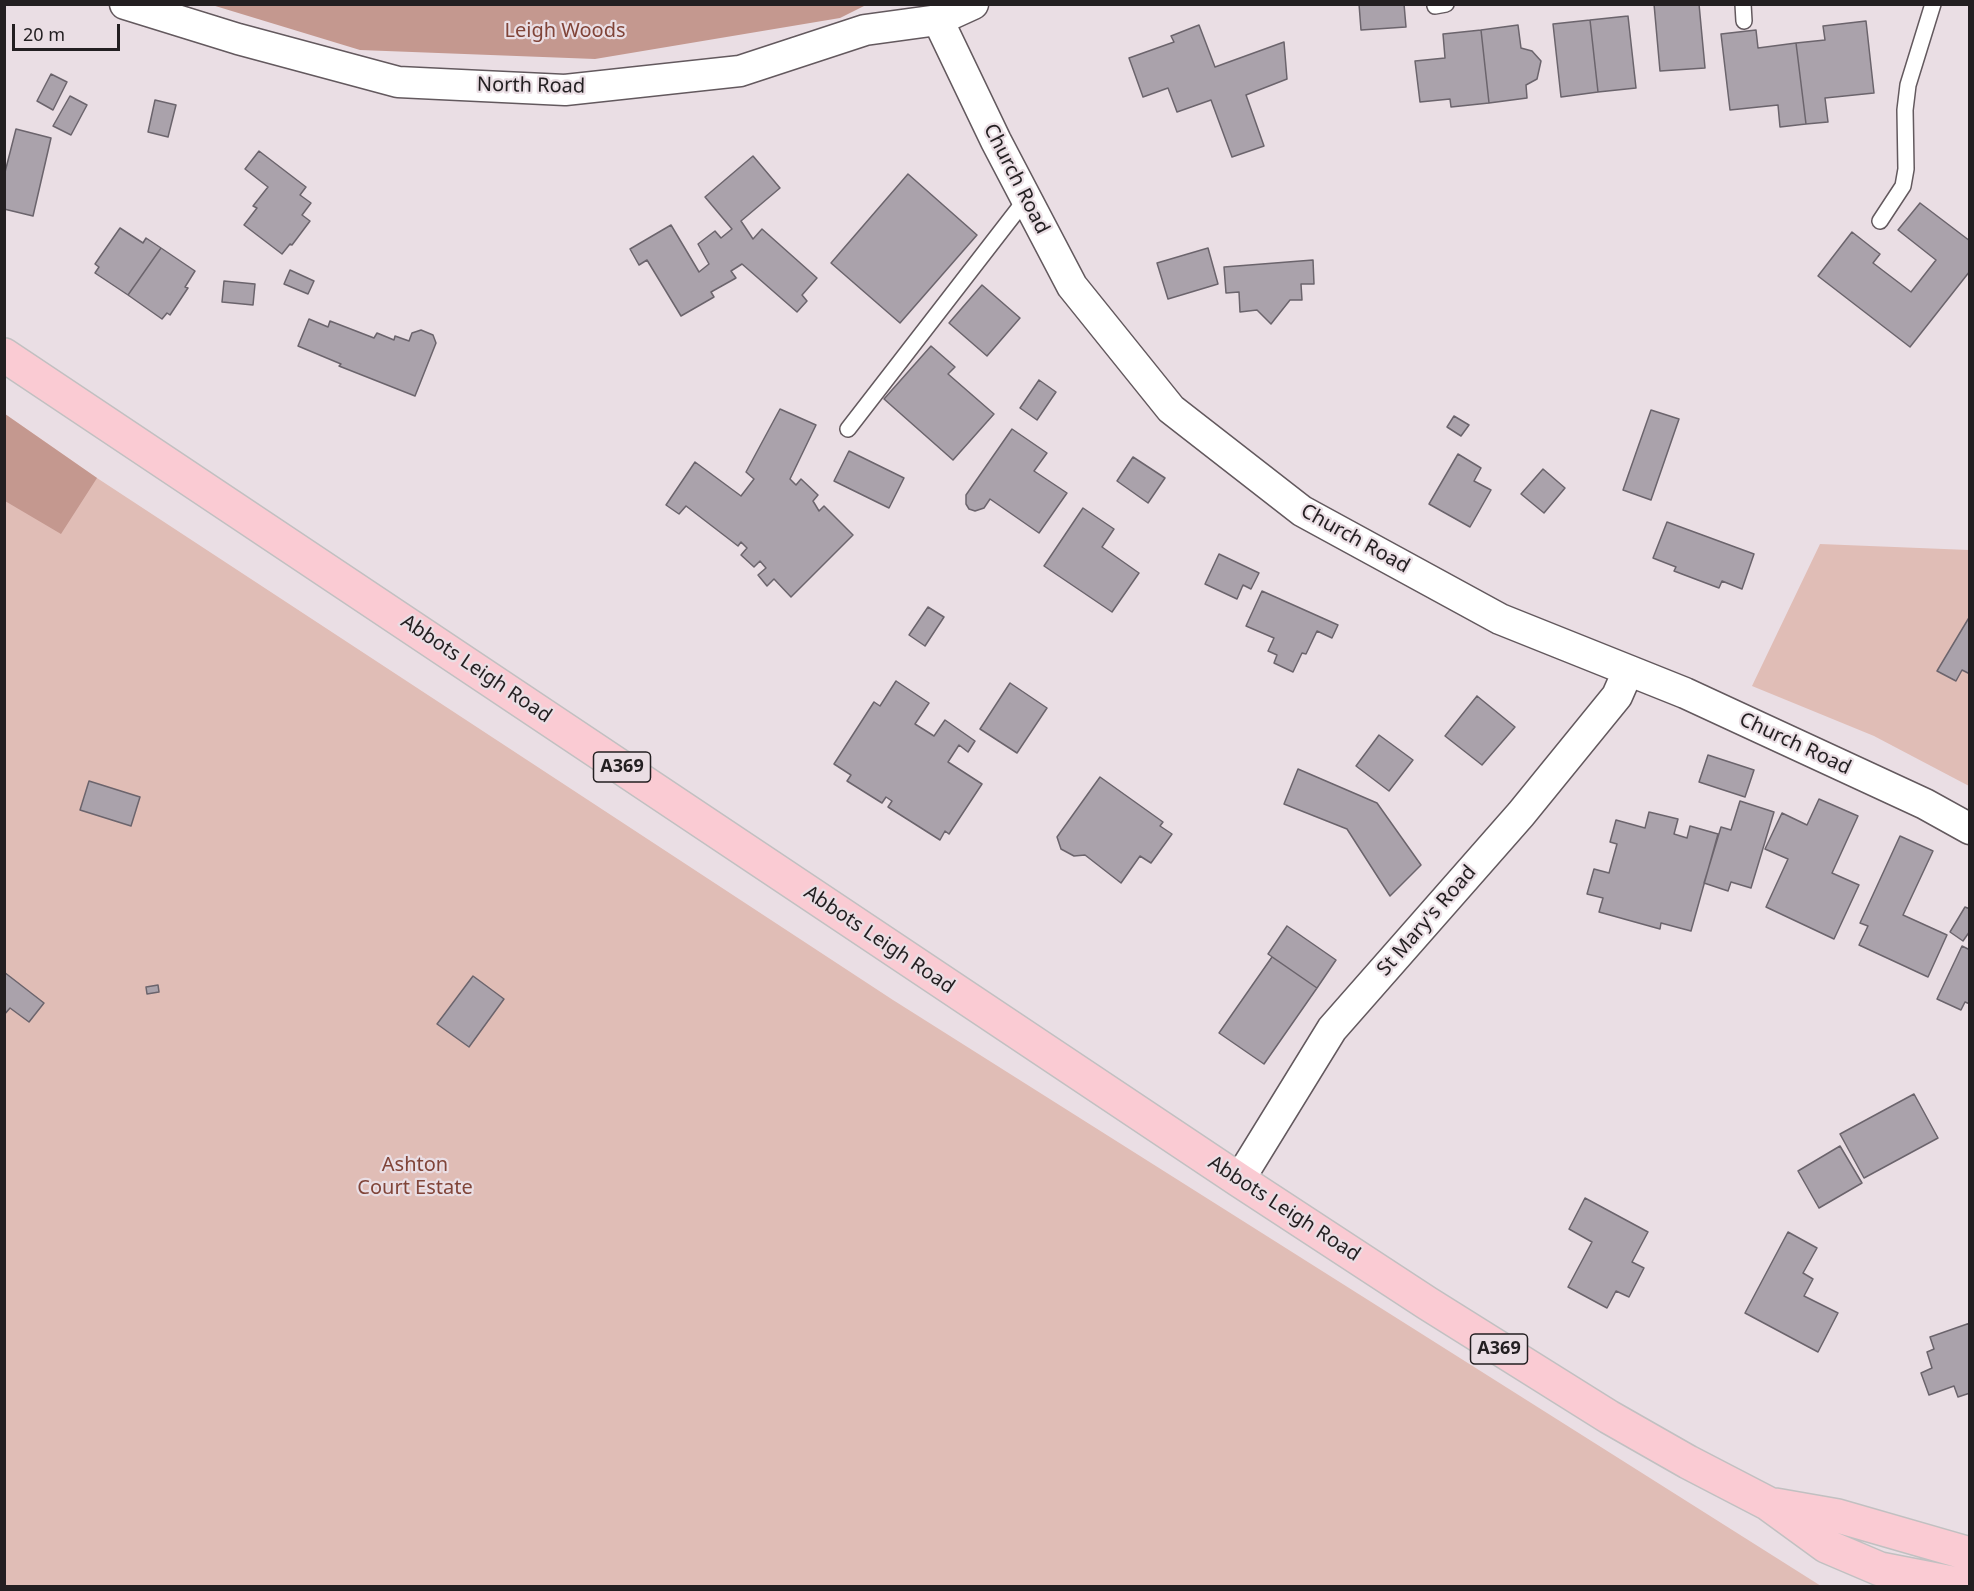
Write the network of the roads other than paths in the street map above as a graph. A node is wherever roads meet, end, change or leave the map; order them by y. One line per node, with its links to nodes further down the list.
1 (125, 4): 5 (street, North Road)
2 (973, 4): 5 (street, North Road)
3 (1743, 4): 6 (lane)
4 (1933, 4): 8 (lane)
5 (939, 20): 7 (street, Church Road)
6 (1744, 21)
7 (1026, 199): 10 (lane); 11 (street, Church Road)
8 (1880, 221)
9 (4, 355): 13 (main road, Abbots Leigh Road / A369)
10 (848, 429)
11 (1628, 671): 12 (street, Church Road); 13 (street, St Mary's Road)
12 (1970, 829)
13 (1239, 1180): 14 (main road, Abbots Leigh Road / A369)
14 (1767, 1503): 15 (main road, Abbots Leigh Road / A369); 16 (main road, Abbots Leigh Road / A369)
15 (1970, 1554)
16 (1887, 1578): 17 (main road, Abbots Leigh Road / A369)
17 (1970, 1583)

